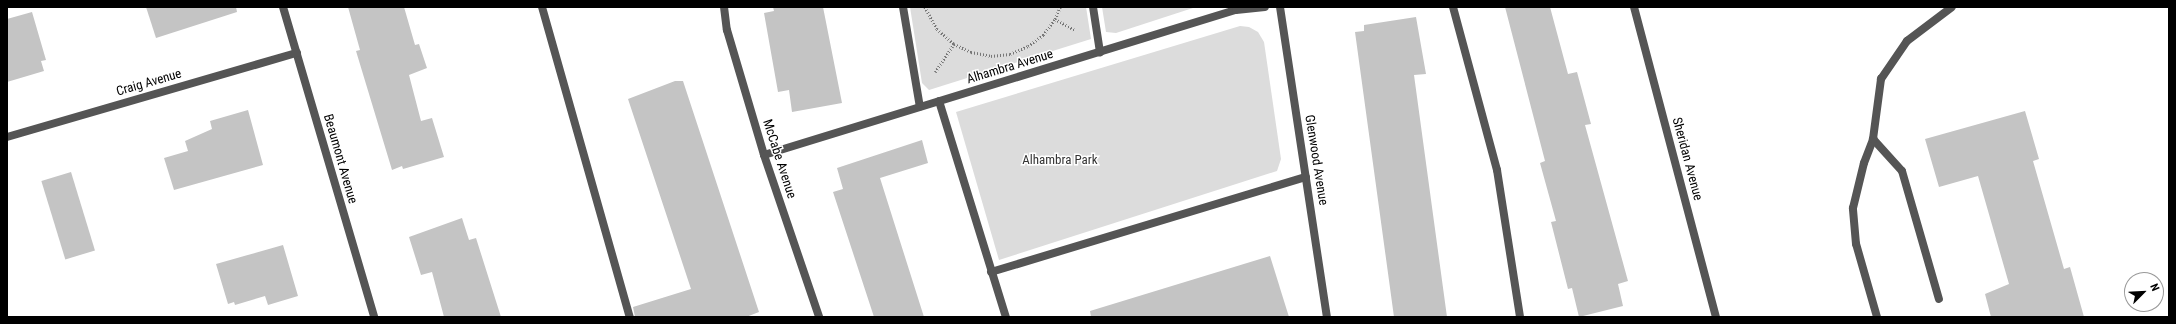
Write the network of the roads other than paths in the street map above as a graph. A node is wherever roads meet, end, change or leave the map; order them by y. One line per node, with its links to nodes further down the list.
1 (283, 7): 12 (street, Beaumont Avenue)
2 (542, 7): 22 (street)
3 (724, 7): 17 (street, McCabe Avenue)
4 (903, 7): 14 (street)
5 (1093, 7): 11 (street)
6 (1265, 7): 11 (street, Alhambra Avenue)
7 (1280, 7): 18 (street, Glenwood Avenue)
8 (1453, 7): 26 (street)
9 (1634, 7): 27 (street, Sheridan Avenue)
10 (1952, 7): 16 (street)
11 (1100, 52): 13 (street, Alhambra Avenue)
12 (297, 53): 15 (street, Craig Avenue); 21 (street, Beaumont Avenue)
13 (939, 101): 14 (street, Alhambra Avenue); 19 (street)
14 (920, 107): 17 (street, Alhambra Avenue)
15 (7, 137)
16 (1873, 139): 20 (street); 28 (street)
17 (764, 155): 23 (street, McCabe Avenue)
18 (1306, 177): 19 (street); 25 (street, Glenwood Avenue)
19 (991, 272): 24 (street)
20 (1939, 299)
21 (374, 317)
22 (630, 317)
23 (819, 317)
24 (1006, 317)
25 (1327, 317)
26 (1520, 317)
27 (1716, 317)
28 (1877, 317)

